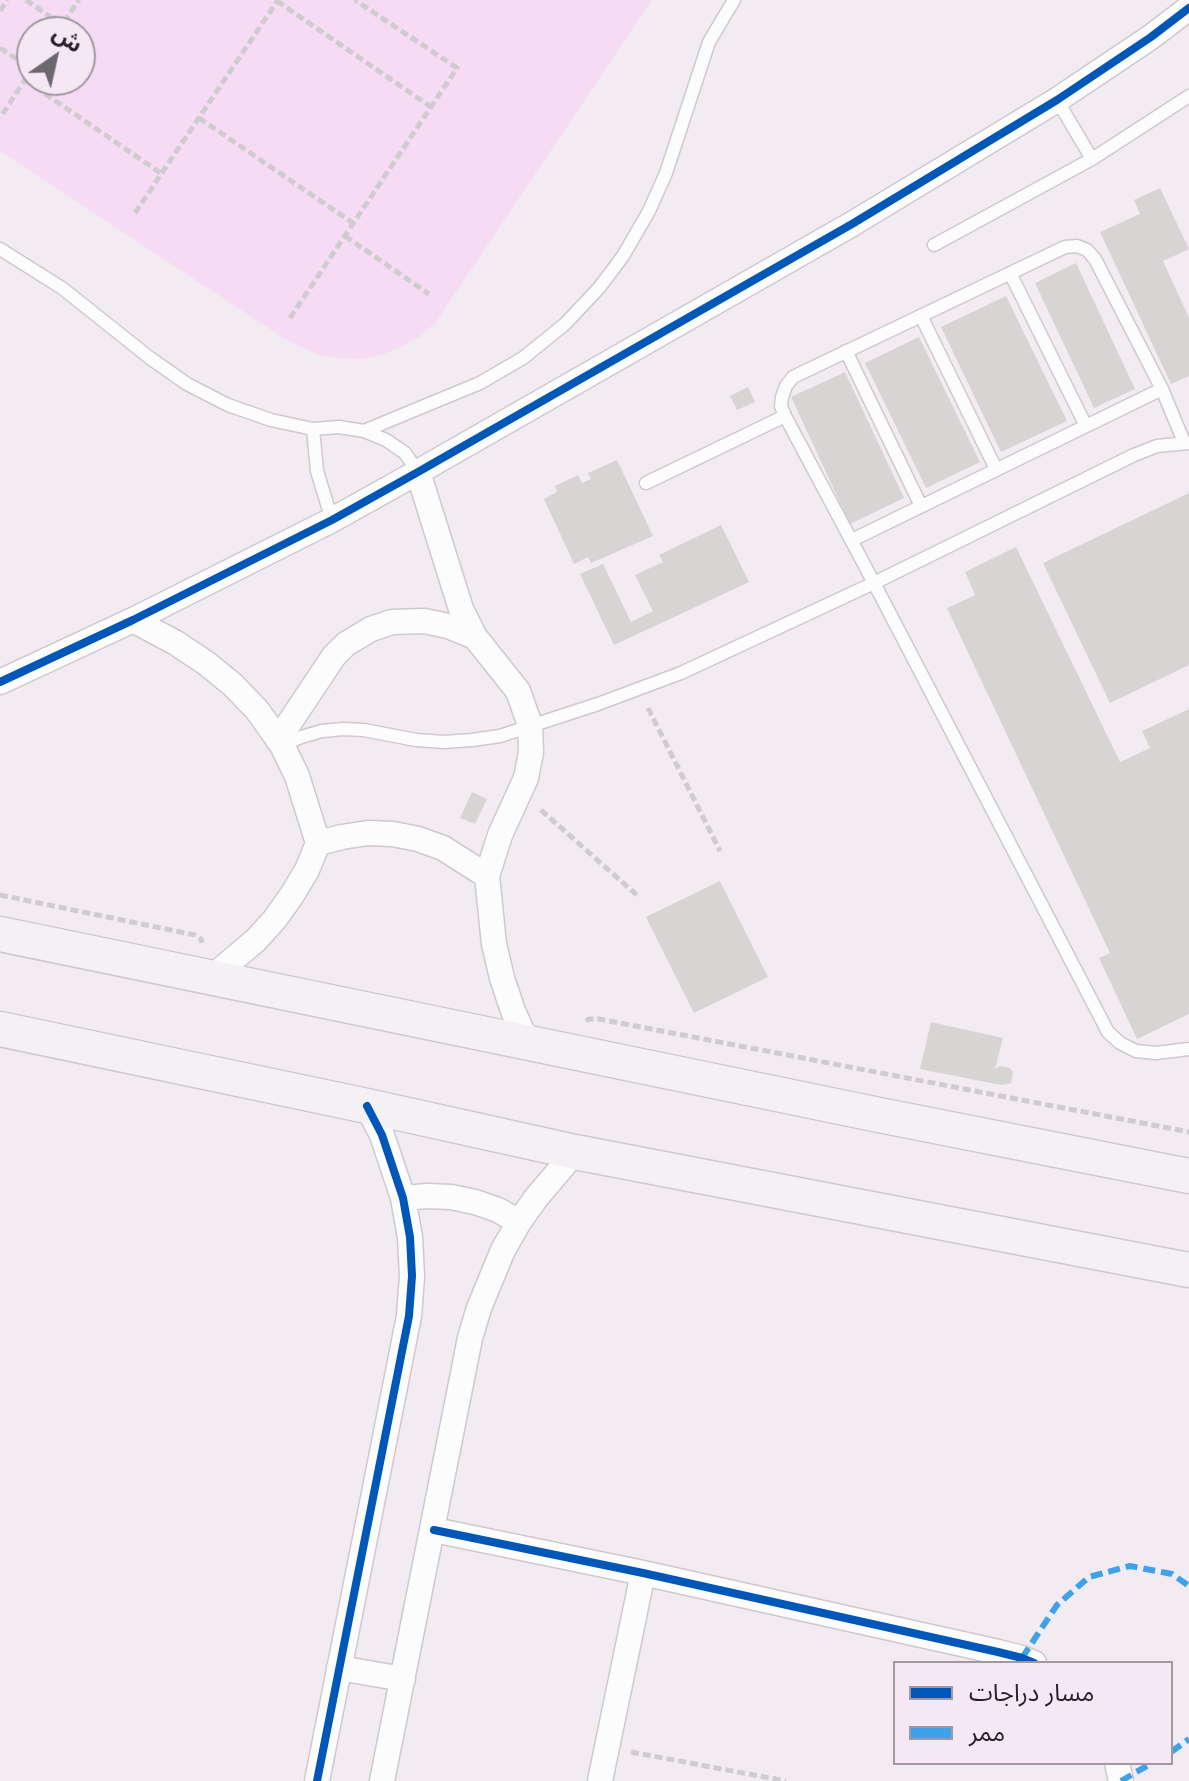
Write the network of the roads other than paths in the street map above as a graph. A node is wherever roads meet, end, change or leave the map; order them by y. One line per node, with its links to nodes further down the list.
1 (734, 0): 15 (lane)
2 (1189, 8): 4 (street)
3 (1189, 96): 5 (lane)
4 (1057, 100): 5 (lane); 18 (street)
5 (1092, 159): 6 (lane)
6 (934, 245)
7 (0, 249): 14 (lane)
8 (1010, 273): 9 (lane); 11 (lane); 13 (lane)
9 (921, 316): 10 (lane); 17 (lane)
10 (846, 351): 12 (lane); 20 (lane)
11 (1162, 389): 13 (lane); 16 (lane)
12 (785, 416): 19 (lane); 22 (lane)
13 (1086, 426): 17 (lane)
14 (313, 429): 15 (lane); 21 (lane)
15 (364, 431): 18 (lane)
16 (1186, 443): 23 (lane)
17 (996, 469): 20 (lane)
18 (418, 472): 21 (street); 25 (street)
19 (646, 483)
20 (921, 506): 22 (lane)
21 (332, 520): 24 (street)
22 (852, 540): 23 (lane)
23 (874, 583): 27 (lane); 35 (lane)
24 (133, 620): 26 (street); 28 (street)
25 (475, 637): 27 (street); 28 (street)
26 (0, 682)
27 (530, 725): 28 (lane); 30 (street)
28 (280, 743): 29 (street)
29 (318, 843): 30 (street); 32 (street)
30 (487, 876): 34 (street)
31 (0, 934): 32 (main road)
32 (201, 976): 34 (main road)
33 (0, 1029): 36 (main road)
34 (527, 1042): 38 (main road)
35 (1189, 1049)
36 (367, 1106): 37 (main road); 39 (street)
37 (575, 1152): 40 (street); 41 (main road)
38 (1189, 1176)
39 (403, 1198): 40 (street); 45 (street)
40 (519, 1222): 42 (street)
41 (1189, 1270)
42 (434, 1530): 43 (street); 46 (street)
43 (643, 1573): 44 (street); 49 (street)
44 (1029, 1661)
45 (339, 1668): 46 (street); 47 (street)
46 (403, 1679): 48 (street)
47 (317, 1781)
48 (382, 1781)
49 (600, 1781)

